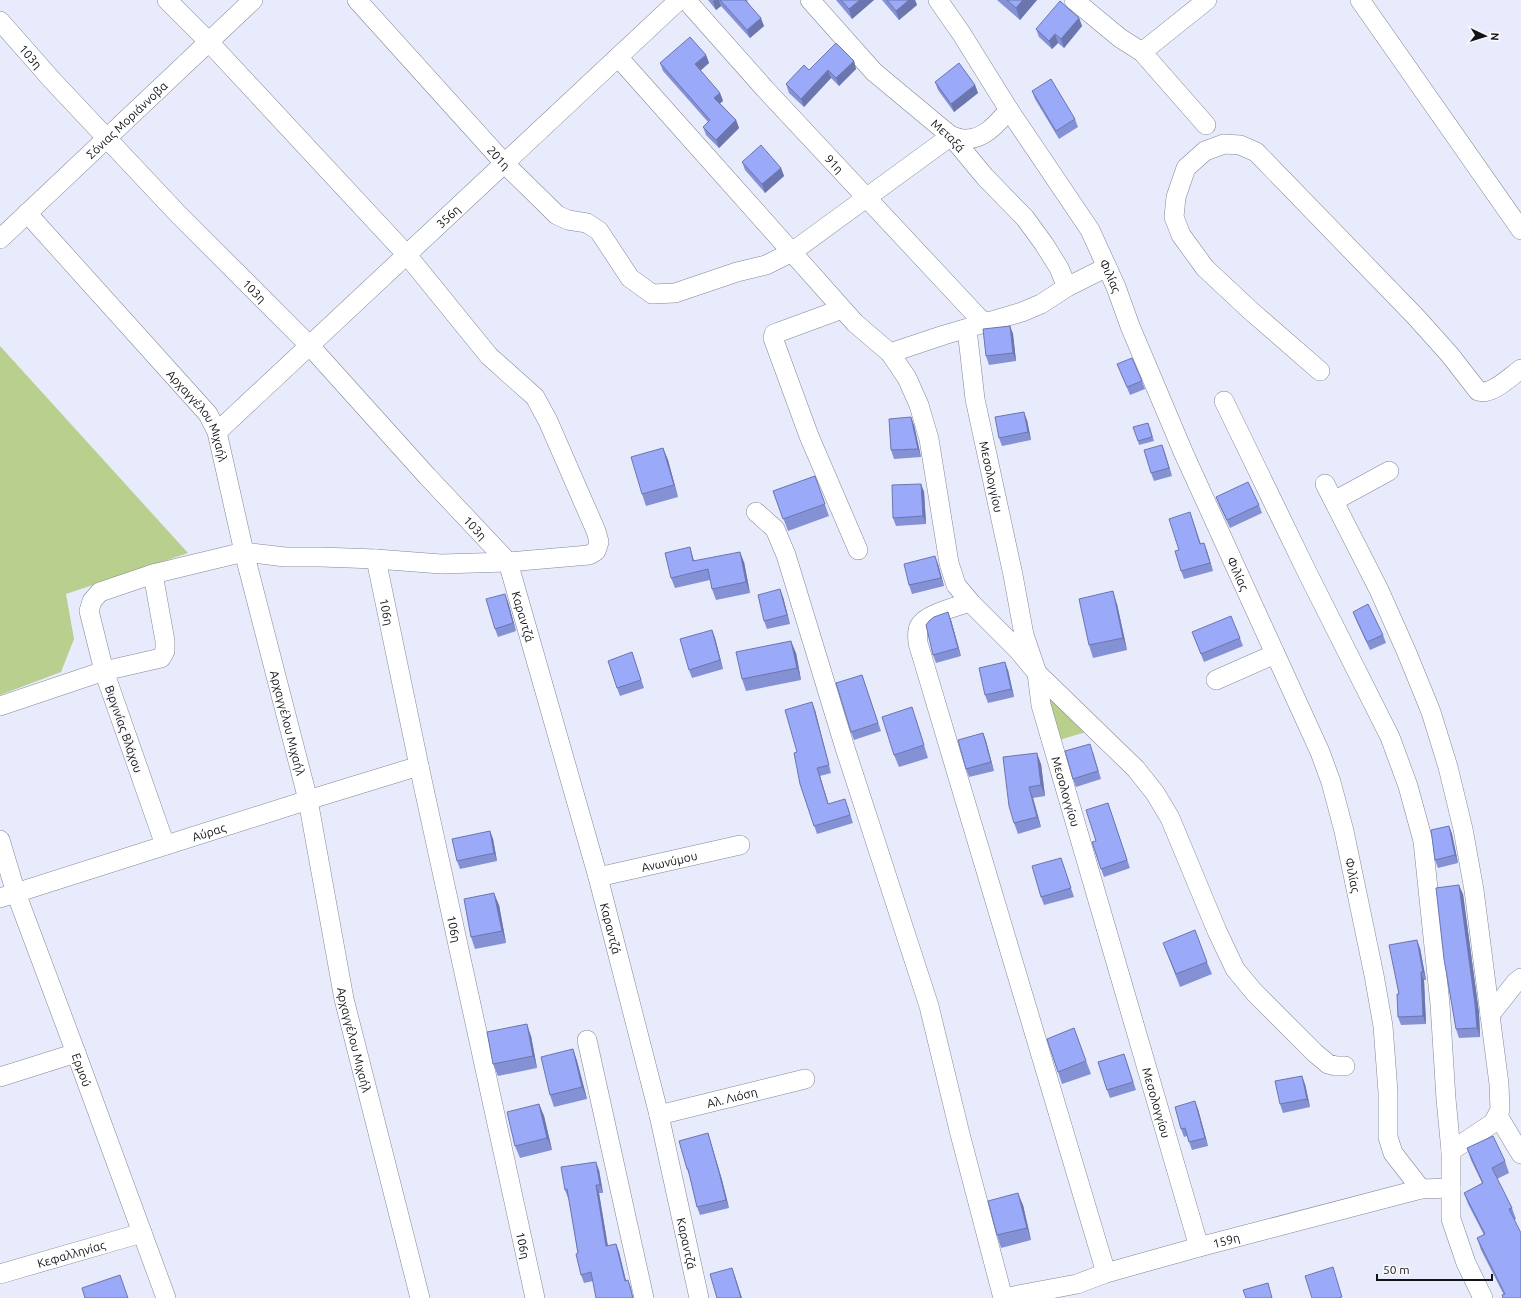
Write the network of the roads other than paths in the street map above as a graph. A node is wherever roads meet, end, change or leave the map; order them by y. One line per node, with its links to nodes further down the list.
1 (167, 0): 12 (street)
2 (252, 0): 12 (street, Σόνιας Μοριάννοβα)
3 (358, 0): 19 (street, 201η)
4 (679, 0): 14 (street, 356η)
5 (686, 0): 20 (street, 91η)
6 (810, 0): 17 (street, Μεταξά)
7 (938, 0): 15 (street, Φιλίας)
8 (1074, 0): 13 (street)
9 (1207, 0): 13 (street)
10 (1360, 0): 22 (street)
11 (0, 21): 18 (street, 103η)
12 (208, 42): 18 (street, Σόνιας Μοριάννοβα); 25 (street)
13 (1142, 52): 16 (street)
14 (618, 57): 19 (street, 356η); 24 (street)
15 (1009, 110): 17 (street); 26 (street, Φιλίας)
16 (1206, 125)
17 (951, 136): 20 (street); 27 (street, Μεταξά)
18 (107, 139): 21 (street, Σόνιας Μοριάννοβα); 31 (street, 103η)
19 (504, 164): 24 (street, 201η); 25 (street, 356η)
20 (868, 198): 24 (street); 29 (street, 91η)
21 (28, 214): 23 (street, Σόνιας Μοριάννοβα); 36 (street, Αρχαγγέλου Μιχαήλ)
22 (1520, 224)
23 (0, 239)
24 (792, 252): 28 (street)
25 (407, 255): 31 (street, 356η); 42 (street)
26 (1107, 267): 27 (street); 45 (street, Φιλίας)
27 (1067, 287): 29 (street)
28 (842, 309): 32 (street); 39 (street)
29 (986, 323): 30 (street)
30 (967, 329): 32 (street); 47 (street, Μεσολογγίου)
31 (310, 346): 36 (street, 356η); 42 (street, 103η)
32 (890, 353): 44 (street)
33 (1521, 369): 34 (street)
34 (1320, 371)
35 (1224, 401): 67 (street)
36 (217, 432): 40 (street, Αρχαγγέλου Μιχαήλ)
37 (1389, 470): 58 (street)
38 (756, 512): 80 (street)
39 (858, 550)
40 (244, 552): 41 (street); 43 (street); 51 (street, Αρχαγγέλου Μιχαήλ)
41 (376, 559): 42 (street); 50 (street, 106η)
42 (508, 562): 55 (street, Καραντζά)
43 (153, 574): 46 (street, Βιργινίας Βλάχου); 46 (street)
44 (970, 602): 47 (street); 72 (street)
45 (1275, 654): 48 (street); 69 (street, Φιλίας)
46 (104, 671): 49 (street); 54 (street, Βιργινίας Βλάχου)
47 (1036, 673): 61 (street); 71 (street, Μεσολογγίου)
48 (1216, 680)
49 (0, 706)
50 (419, 766): 51 (street, Αύρας); 77 (street, 106η)
51 (308, 800): 54 (street, Αύρας); 76 (street, Αρχαγγέλου Μιχαήλ)
52 (0, 840): 56 (street, Ερμού)
53 (740, 844): 55 (street, Ανωνύμου)
54 (165, 845): 56 (street, Αύρας)
55 (598, 877): 65 (street, Καραντζά)
56 (8, 896): 60 (street, Ερμού)
57 (1521, 978): 58 (street)
58 (1490, 1015): 64 (street)
59 (587, 1040): 78 (street)
60 (76, 1053): 62 (street); 70 (street, Ερμού)
61 (1345, 1066)
62 (0, 1077)
63 (805, 1079): 65 (street, Αλ. Λιόση)
64 (1499, 1110): 66 (street); 67 (street)
65 (659, 1115): 79 (street, Καραντζά)
66 (1519, 1149)
67 (1451, 1151): 68 (street)
68 (1451, 1188): 69 (street, 159η); 81 (street)
69 (1421, 1189): 71 (street, 159η)
70 (142, 1233): 73 (street, Κεφαλληνίας); 75 (street, Ερμού)
71 (1198, 1247): 72 (street, 159η)
72 (1106, 1273): 74 (street, 159η)
73 (0, 1274)
74 (1079, 1291): 80 (street, 159η)
75 (166, 1298)
76 (420, 1298)
77 (535, 1298)
78 (644, 1298)
79 (699, 1298)
80 (1003, 1298)
81 (1483, 1298)

